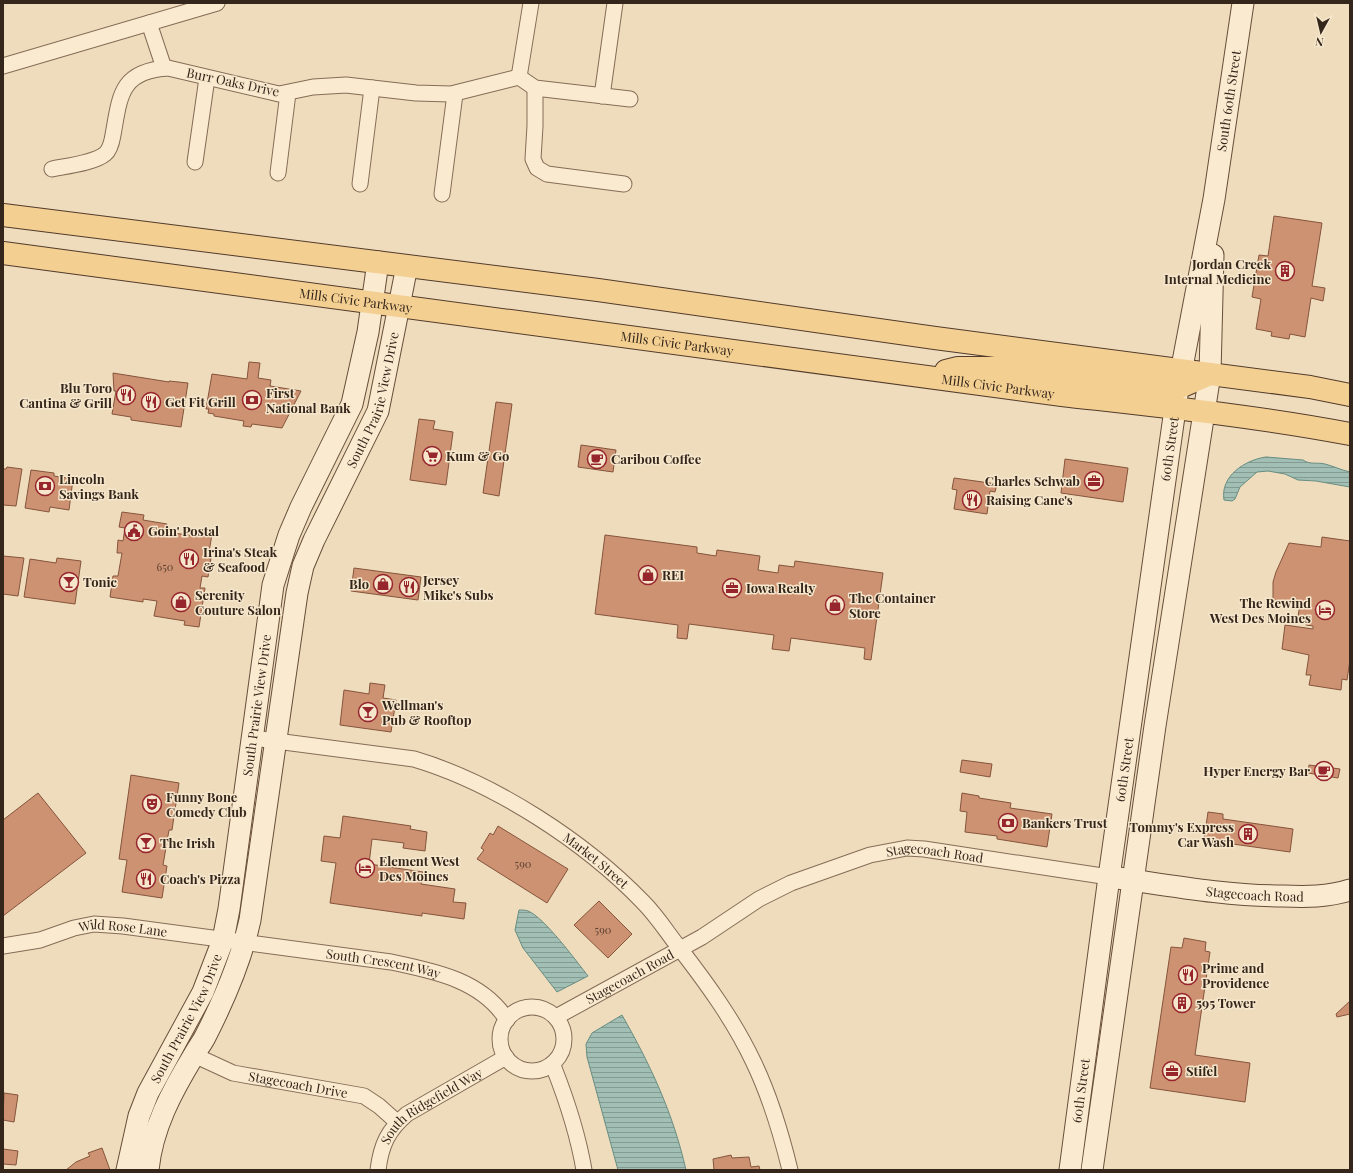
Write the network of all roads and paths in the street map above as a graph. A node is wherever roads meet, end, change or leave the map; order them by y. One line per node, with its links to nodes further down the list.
1 (217, 3): 5 (street)
2 (531, 3): 8 (street)
3 (615, 3): 14 (street)
4 (1243, 3): 22 (street, South 60th Street)
5 (149, 23): 6 (street); 7 (street)
6 (3, 66)
7 (164, 68): 9 (street, Burr Oaks Drive); 17 (street, Burr Oaks Drive)
8 (519, 77): 11 (street); 13 (street, Burr Oaks Drive)
9 (207, 78): 12 (street, Burr Oaks Drive); 16 (street)
10 (372, 88): 12 (street, Burr Oaks Drive); 13 (street, Burr Oaks Drive); 19 (street)
11 (535, 88): 14 (street); 20 (street)
12 (288, 93): 18 (street)
13 (455, 94): 21 (street)
14 (602, 96): 15 (street)
15 (630, 99)
16 (195, 162)
17 (52, 169)
18 (278, 173)
19 (360, 184)
20 (624, 184)
21 (442, 194)
22 (1214, 199): 29 (street, South 60th Street); 30 (street, South 60th Street)
23 (3, 215): 25 (main road, Mills Civic Parkway)
24 (3, 252): 27 (main road, Mills Civic Parkway)
25 (378, 262): 26 (main road, Mills Civic Parkway); 27 (street, South Prairie View Drive)
26 (407, 266): 28 (street, South Prairie View Drive); 30 (main road, Mills Civic Parkway)
27 (373, 302): 28 (main road, Mills Civic Parkway); 34 (street, South Prairie View Drive)
28 (400, 306): 30 (main road, Mills Civic Parkway); 35 (street, South Prairie View Drive)
29 (1210, 374): 30 (main road); 31 (main road); 32 (street, 60th Street)
30 (1179, 389): 32 (main road, Mills Civic Parkway); 36 (street, 60th Street)
31 (1350, 395)
32 (1205, 412): 33 (main road, Mills Civic Parkway); 37 (street, 60th Street)
33 (1350, 434)
34 (253, 738): 35 (street, Market Street); 39 (street, South Prairie View Drive)
35 (276, 741): 40 (street, South Prairie View Drive); 42 (street, Market Street)
36 (1109, 877): 37 (street, Stagecoach Road); 42 (street, Stagecoach Road); 54 (street, 60th Street)
37 (1132, 880): 38 (street, Stagecoach Road); 55 (street, 60th Street)
38 (1350, 890)
39 (223, 940): 40 (street, Wild Rose Lane); 41 (street, Wild Rose Lane); 49 (street, South Prairie View Drive)
40 (244, 944): 44 (street, South Crescent Way); 45 (street, South Prairie View Drive)
41 (3, 946)
42 (679, 948): 43 (street, Stagecoach Road); 53 (street, Market Street)
43 (556, 1017): 44 (street); 47 (street)
44 (506, 1020): 46 (street)
45 (194, 1055): 48 (street, Stagecoach Drive); 50 (street, South Prairie View Drive)
46 (506, 1058): 47 (street); 48 (street, South Ridgefield Way)
47 (551, 1065): 52 (street)
48 (398, 1122): 51 (street, South Ridgefield Way)
49 (127, 1170)
50 (148, 1170)
51 (378, 1170)
52 (584, 1170)
53 (790, 1170)
54 (1070, 1170)
55 (1092, 1170)

